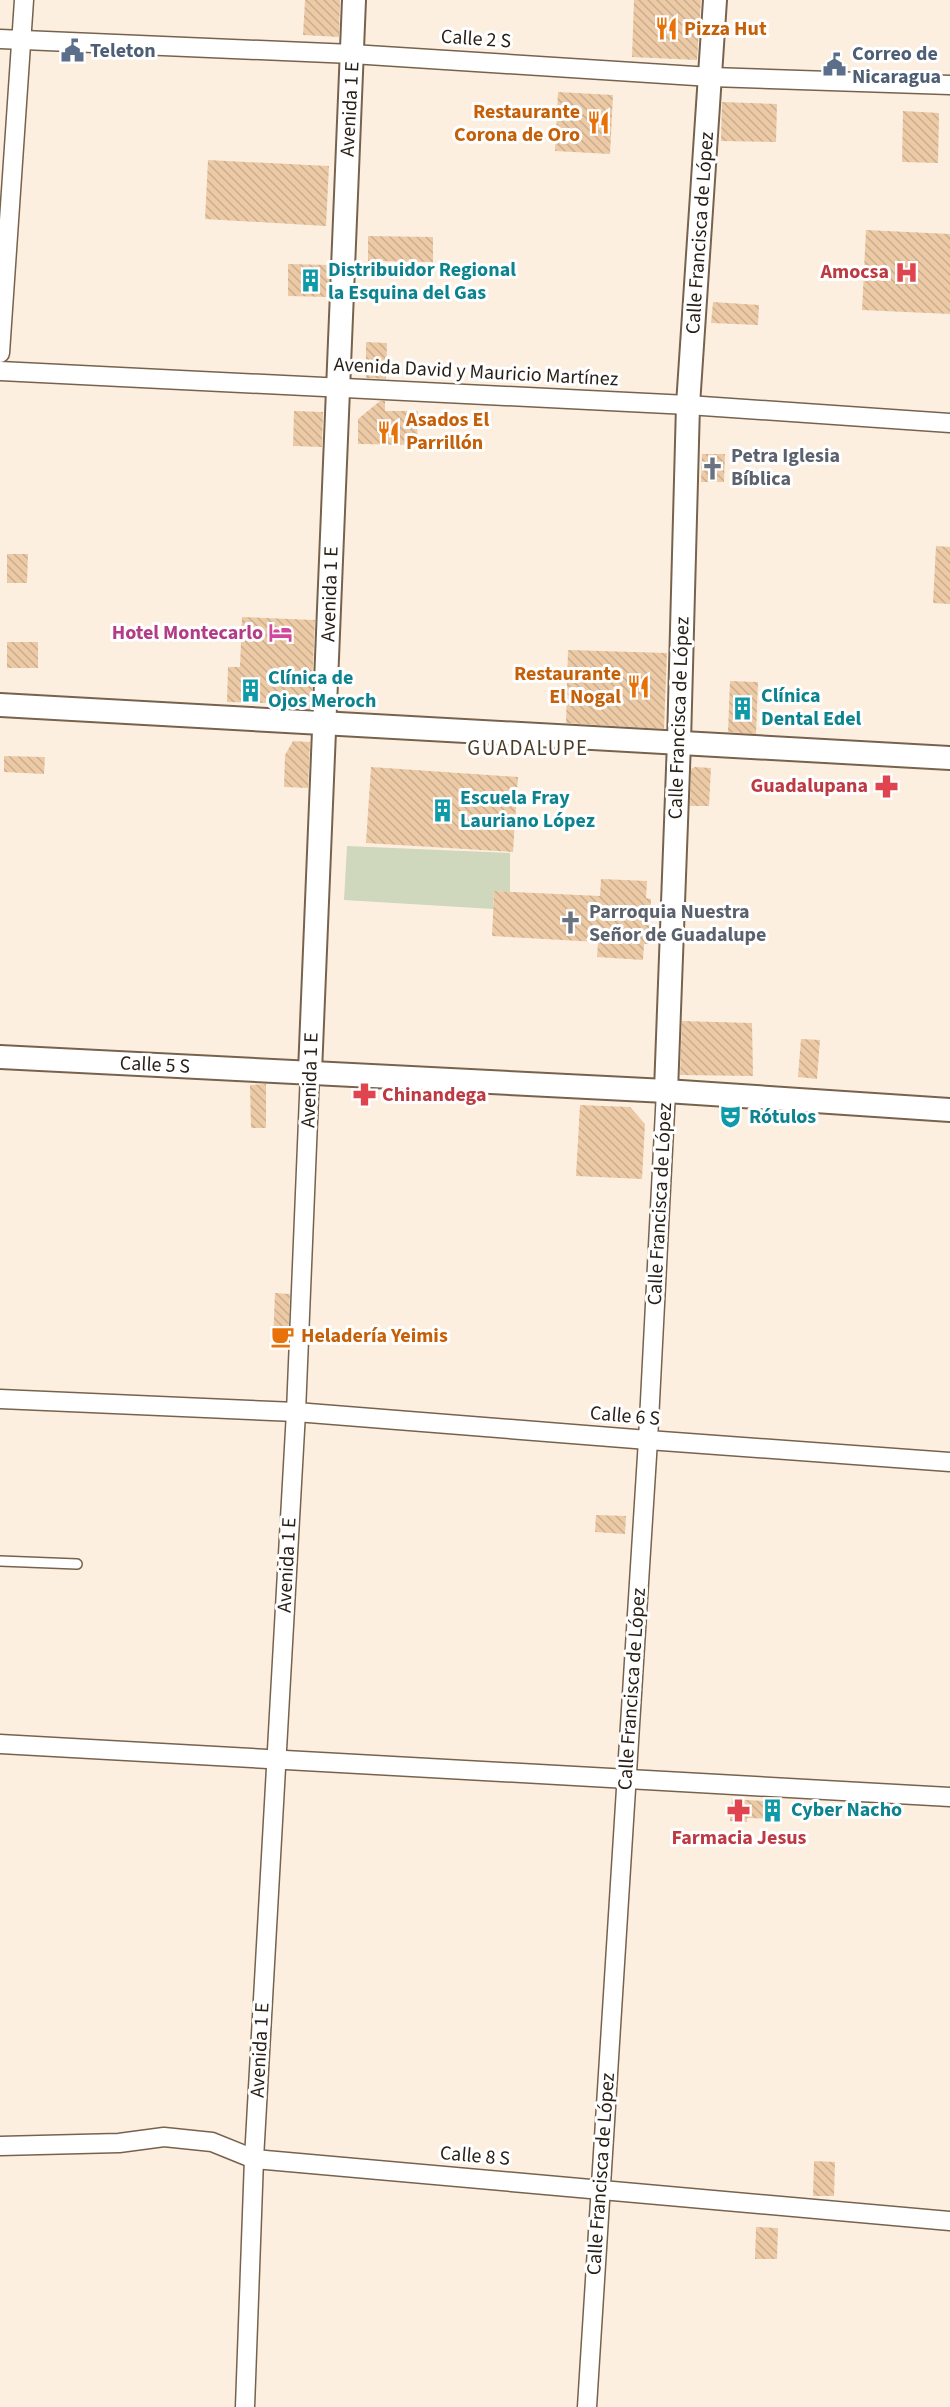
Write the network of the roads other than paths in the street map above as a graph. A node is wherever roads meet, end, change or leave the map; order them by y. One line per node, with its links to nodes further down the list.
1 (24, 0): 5 (street)
2 (354, 0): 6 (street, Avenida 1 E)
3 (716, 0): 7 (street, Calle Francisca de López)
4 (0, 39): 5 (street, Calle 2 S)
5 (22, 40): 6 (street, Calle 2 S); 9 (street)
6 (352, 54): 7 (street, Calle 2 S); 11 (street, Avenida 1 E)
7 (711, 77): 8 (street, Calle 2 S); 12 (street, Calle Francisca de López)
8 (950, 85)
9 (0, 353)
10 (0, 371): 11 (street, Avenida David y Mauricio Martínez)
11 (337, 387): 12 (street, Avenida David y Mauricio Martínez); 15 (street, Avenida 1 E)
12 (688, 405): 13 (street, Avenida David y Mauricio Martínez); 16 (street, Calle Francisca de López)
13 (950, 423)
14 (0, 705): 15 (street)
15 (325, 722): 16 (street); 19 (street, Avenida 1 E)
16 (679, 742): 17 (street); 20 (street, Calle Francisca de López)
17 (950, 758)
18 (0, 1057): 19 (street, Calle 5 S)
19 (310, 1072): 20 (street, Calle 5 S); 23 (street, Avenida 1 E)
20 (666, 1091): 21 (street, Calle 5 S); 24 (street, Calle Francisca de López)
21 (950, 1110)
22 (0, 1399): 23 (street, Calle 6 S)
23 (296, 1412): 24 (street, Calle 6 S); 29 (street, Avenida 1 E)
24 (648, 1440): 25 (street, Calle 6 S); 30 (street, Calle Francisca de López)
25 (950, 1462)
26 (0, 1561): 27 (lane)
27 (77, 1564)
28 (0, 1744): 29 (street)
29 (275, 1761): 30 (street); 33 (street, Avenida 1 E)
30 (626, 1780): 31 (street); 34 (street, Calle Francisca de López)
31 (950, 1797)
32 (0, 2146): 33 (street, Calle 8 S)
33 (254, 2159): 34 (street, Calle 8 S); 36 (street, Avenida 1 E)
34 (600, 2189): 35 (street, Calle 8 S); 37 (street, Calle Francisca de López)
35 (950, 2221)
36 (245, 2407)
37 (587, 2407)

